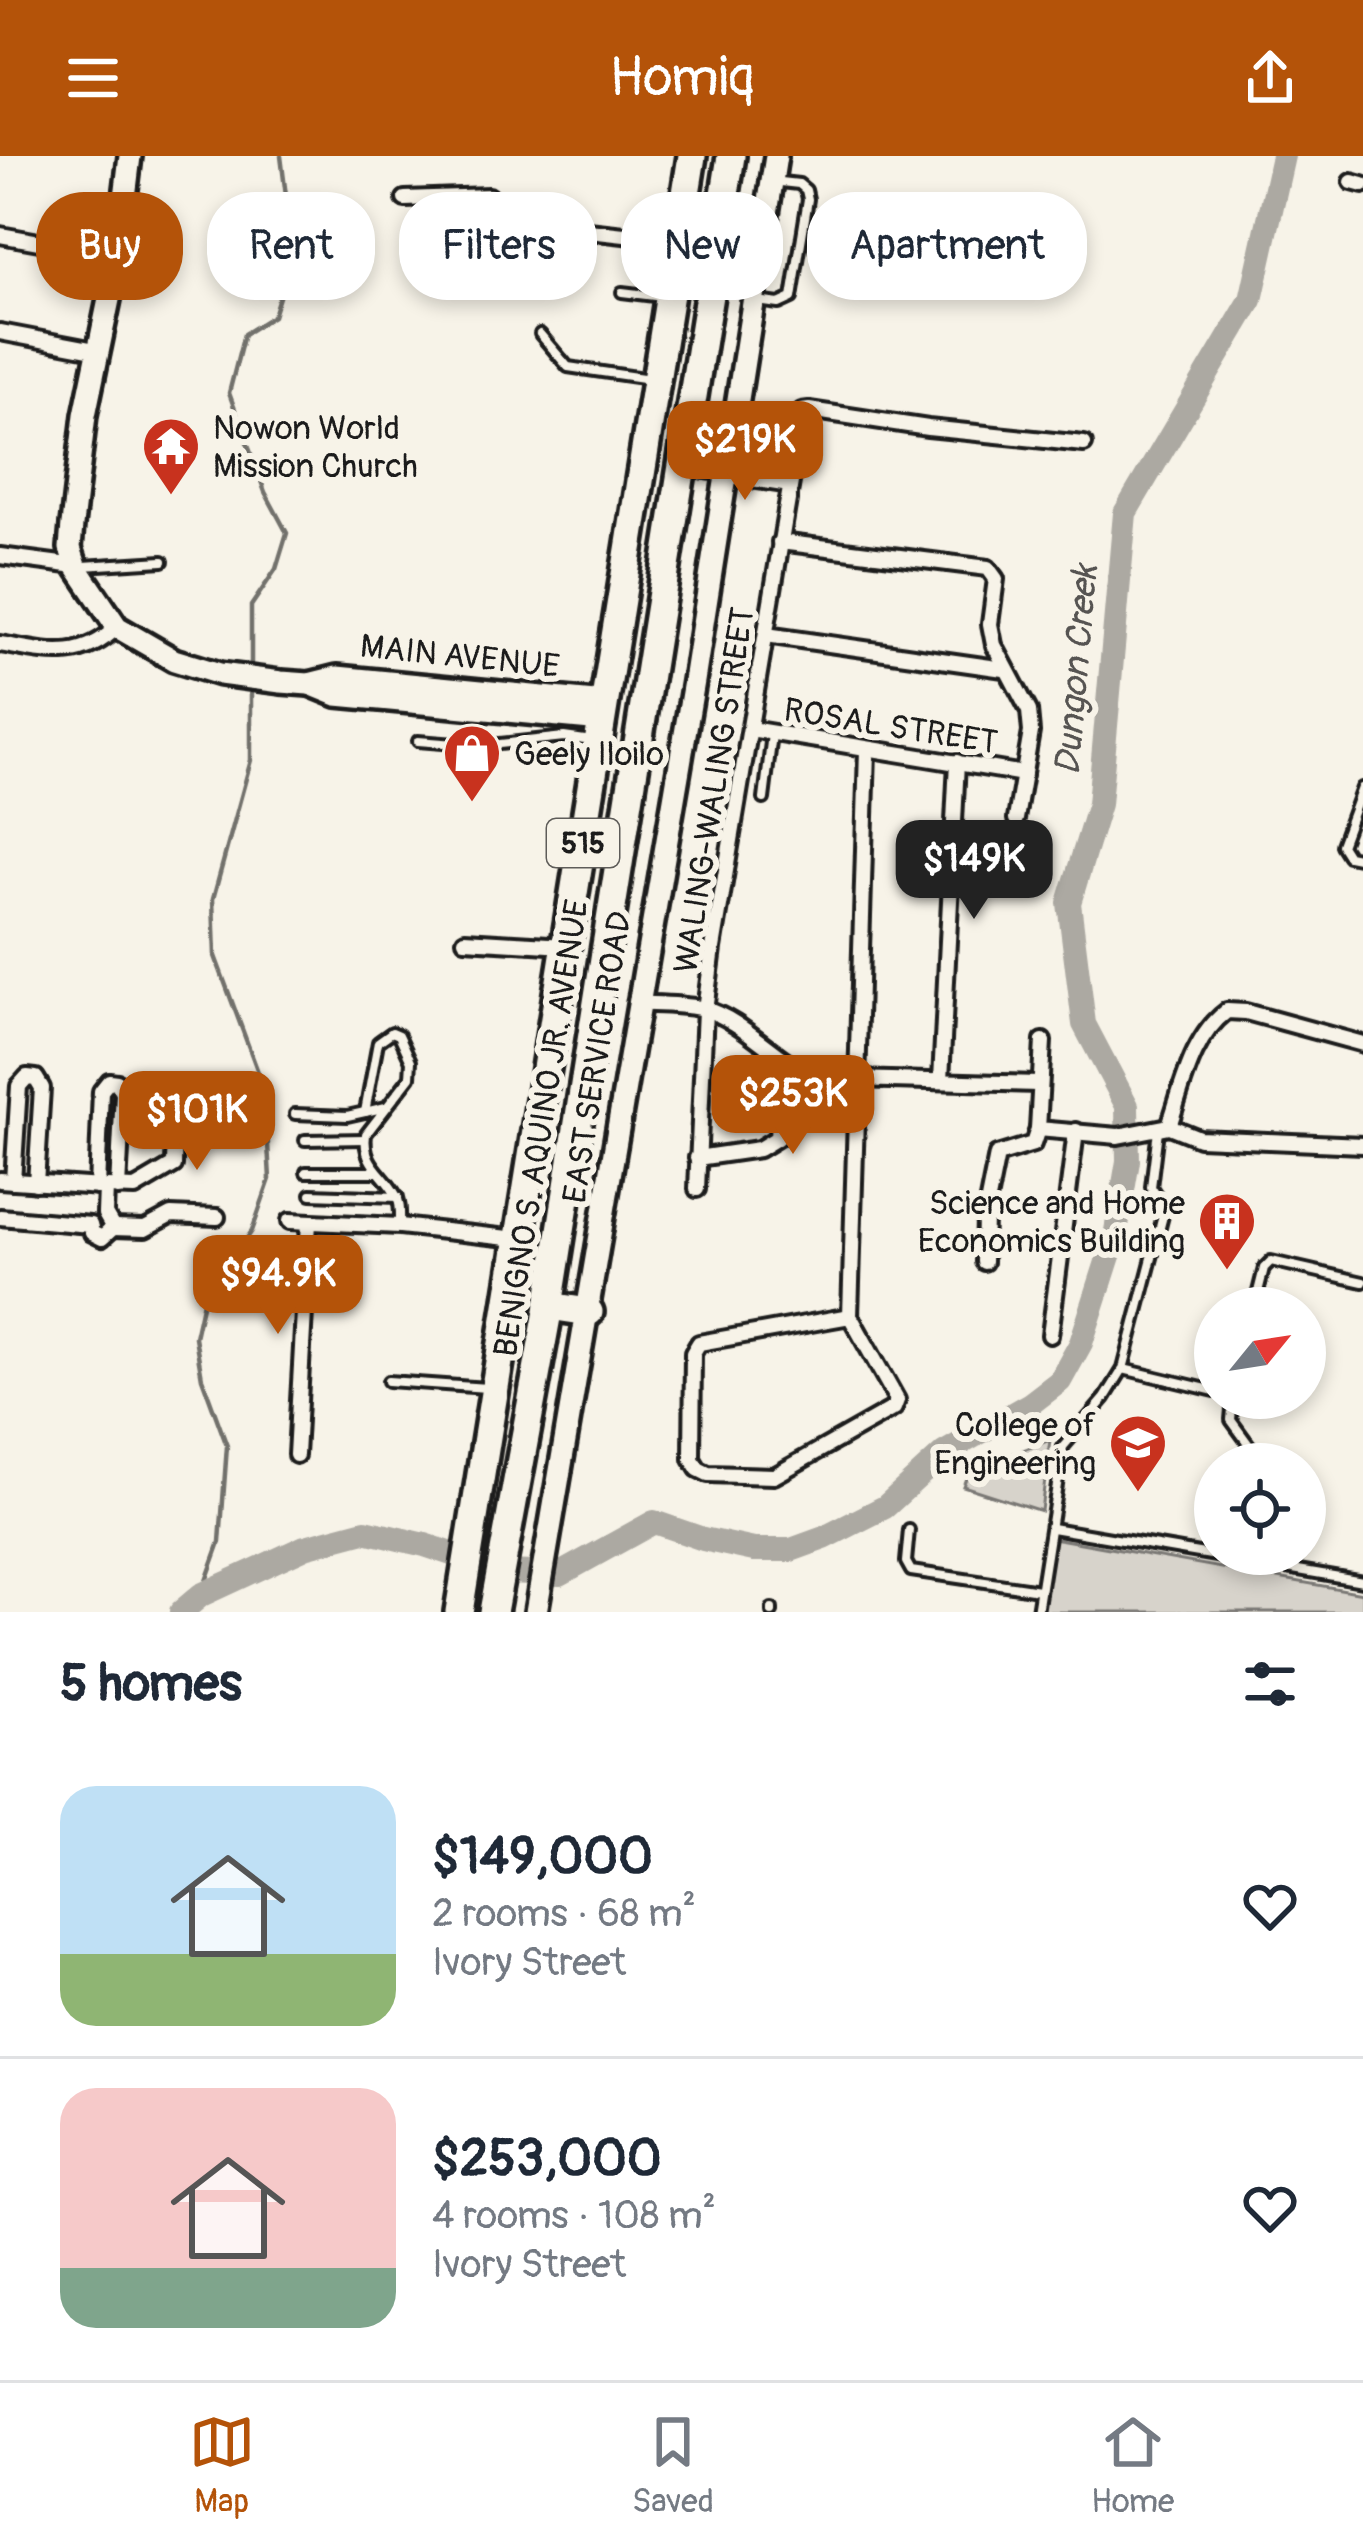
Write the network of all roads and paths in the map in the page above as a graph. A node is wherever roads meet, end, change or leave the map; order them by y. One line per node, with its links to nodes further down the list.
1 (130, 156): 6 (street)
2 (692, 156): 7 (highway, BENIGNO S. AQUINO JR. AVENUE / 515)
3 (731, 156): 18 (highway, BENIGNO S. AQUINO JR. AVENUE / 515)
4 (776, 156): 5 (street, EAST SERVICE ROAD)
5 (772, 181): 12 (street, EAST SERVICE ROAD); 12 (lane)
6 (126, 192)
7 (686, 192)
8 (0, 235): 9 (street)
9 (36, 241)
10 (110, 300): 15 (street)
11 (670, 300): 16 (highway, BENIGNO S. AQUINO JR. AVENUE / 515)
12 (755, 301): 19 (street, EAST SERVICE ROAD)
13 (0, 332): 15 (street)
14 (540, 334): 16 (lane)
15 (100, 351): 25 (street)
16 (658, 380): 24 (highway, BENIGNO S. AQUINO JR. AVENUE / 515)
17 (1084, 444): 20 (street, WALING-WALING STREET)
18 (684, 460): 19 (highway); 26 (highway, BENIGNO S. AQUINO JR. AVENUE / 515)
19 (728, 466): 20 (street); 44 (street, EAST SERVICE ROAD)
20 (792, 477): 21 (street, WALING-WALING STREET)
21 (780, 542): 28 (street, WALING-WALING STREET); 30 (street)
22 (0, 556): 25 (street)
23 (163, 561): 25 (lane)
24 (627, 564): 26 (highway); 31 (highway, BENIGNO S. AQUINO JR. AVENUE / 515)
25 (76, 566): 27 (street, MAIN AVENUE)
26 (666, 571): 49 (highway, BENIGNO S. AQUINO JR. AVENUE / 515)
27 (117, 627): 29 (street); 31 (street, MAIN AVENUE)
28 (766, 634): 30 (street); 32 (street, WALING-WALING STREET)
29 (0, 644)
30 (1004, 669): 37 (street)
31 (602, 722): 34 (lane); 43 (highway, BENIGNO S. AQUINO JR. AVENUE / 515)
32 (750, 729): 33 (street, ROSAL STREET); 45 (street, WALING-WALING STREET)
33 (772, 733): 35 (street, ROSAL STREET); 39 (lane)
34 (418, 741)
35 (867, 750): 36 (street, ROSAL STREET); 51 (street)
36 (957, 762): 37 (street, ROSAL STREET); 52 (street)
37 (1024, 774): 40 (street)
38 (1362, 788): 41 (lane)
39 (764, 799)
40 (1016, 819)
41 (1363, 859)
42 (465, 940): 43 (street)
43 (566, 946): 46 (highway, BENIGNO S. AQUINO JR. AVENUE / 515)
44 (638, 1003): 45 (street); 84 (street, EAST SERVICE ROAD)
45 (705, 1010): 50 (street); 64 (street, WALING-WALING STREET)
46 (553, 1035): 49 (highway); 79 (highway, BENIGNO S. AQUINO JR. AVENUE / 515)
47 (1043, 1041): 53 (street)
48 (1363, 1044): 59 (street)
49 (588, 1045): 83 (highway, BENIGNO S. AQUINO JR. AVENUE / 515)
50 (782, 1060): 51 (street); 64 (street)
51 (856, 1078): 52 (street); 85 (street)
52 (940, 1080): 53 (street)
53 (1038, 1084): 58 (street)
54 (176, 1090): 69 (street)
55 (386, 1107): 56 (lane); 56 (lane); 61 (lane)
56 (365, 1112): 57 (lane)
57 (295, 1114)
58 (1038, 1129): 60 (street); 80 (street)
59 (1158, 1129): 60 (street); 63 (street); 87 (lane)
60 (1076, 1131): 86 (street)
61 (365, 1139): 62 (lane); 66 (lane)
62 (305, 1140)
63 (1363, 1145)
64 (697, 1158): 70 (street, WALING-WALING STREET)
65 (306, 1172): 66 (lane)
66 (376, 1172): 72 (lane)
67 (7, 1180): 68 (street); 68 (street)
68 (36, 1183): 69 (street)
69 (107, 1187): 69 (street); 75 (street)
70 (697, 1189)
71 (311, 1194): 72 (lane)
72 (398, 1197): 78 (lane)
73 (0, 1216): 75 (street)
74 (217, 1217): 75 (street)
75 (109, 1221)
76 (290, 1221): 77 (street)
77 (309, 1222): 78 (street); 91 (street)
78 (400, 1226): 79 (street)
79 (517, 1239): 90 (highway, BENIGNO S. AQUINO JR. AVENUE / 515)
80 (984, 1262)
81 (1363, 1282): 82 (lane)
82 (1260, 1287)
83 (549, 1306): 84 (highway); 99 (highway, BENIGNO S. AQUINO JR. AVENUE / 515)
84 (590, 1312): 100 (street, EAST SERVICE ROAD)
85 (850, 1316): 85 (street)
86 (1050, 1335)
87 (1123, 1369): 89 (lane); 92 (lane)
88 (388, 1382): 90 (lane)
89 (1194, 1386)
90 (494, 1389): 98 (highway, BENIGNO S. AQUINO JR. AVENUE / 515)
91 (296, 1455)
92 (1052, 1528): 94 (lane); 97 (lane)
93 (909, 1530): 97 (lane)
94 (1194, 1549)
95 (1326, 1573): 96 (lane)
96 (1363, 1580)
97 (1040, 1590): 101 (lane)
98 (460, 1603)
99 (494, 1606)
100 (536, 1609)
101 (1037, 1612)

